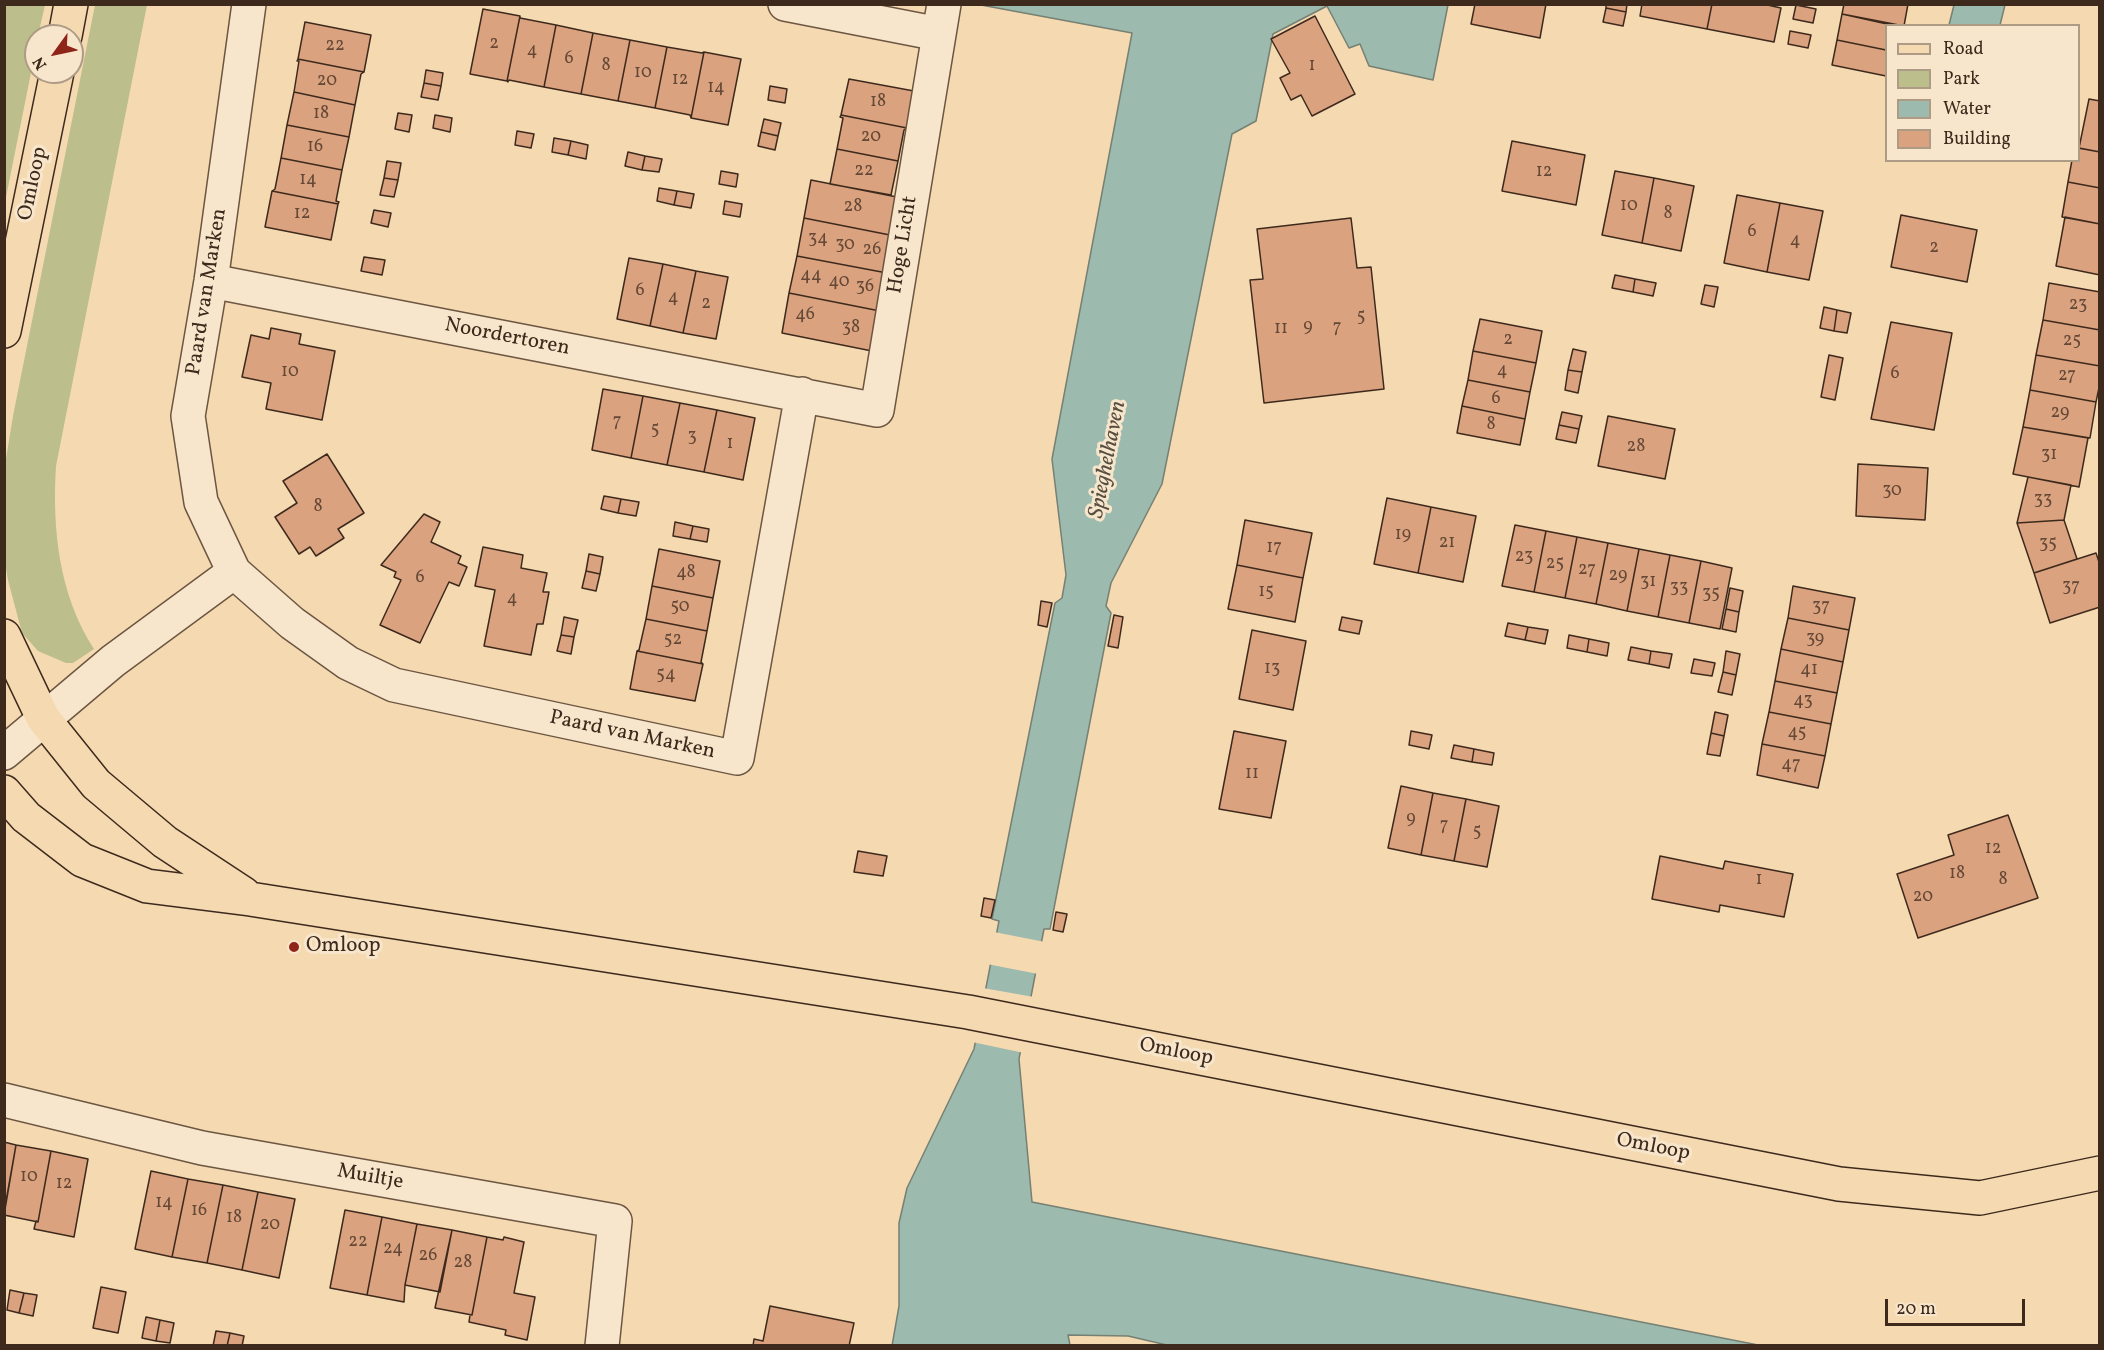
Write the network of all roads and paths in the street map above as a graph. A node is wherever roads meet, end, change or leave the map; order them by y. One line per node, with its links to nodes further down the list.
1 (71, 4): 5 (main road)
2 (249, 4): 7 (street, Paard van Marken)
3 (785, 4): 4 (street)
4 (942, 19): 9 (street, Hoge Licht)
5 (67, 24)
6 (55, 84): 8 (main road, Omloop)
7 (212, 281): 9 (street, Noordertoren); 10 (street, Paard van Marken)
8 (4, 331)
9 (802, 394): 10 (street, Paard van Marken)
10 (234, 572): 12 (street)
11 (4, 636): 12 (main road, Omloop)
12 (43, 718): 13 (street); 15 (main road, Omloop)
13 (4, 753)
14 (4, 792): 15 (main road, Omloop)
15 (250, 899): 17 (main road, Omloop)
16 (4, 1100): 18 (street, Muiltje)
17 (2100, 1173)
18 (602, 1346)

